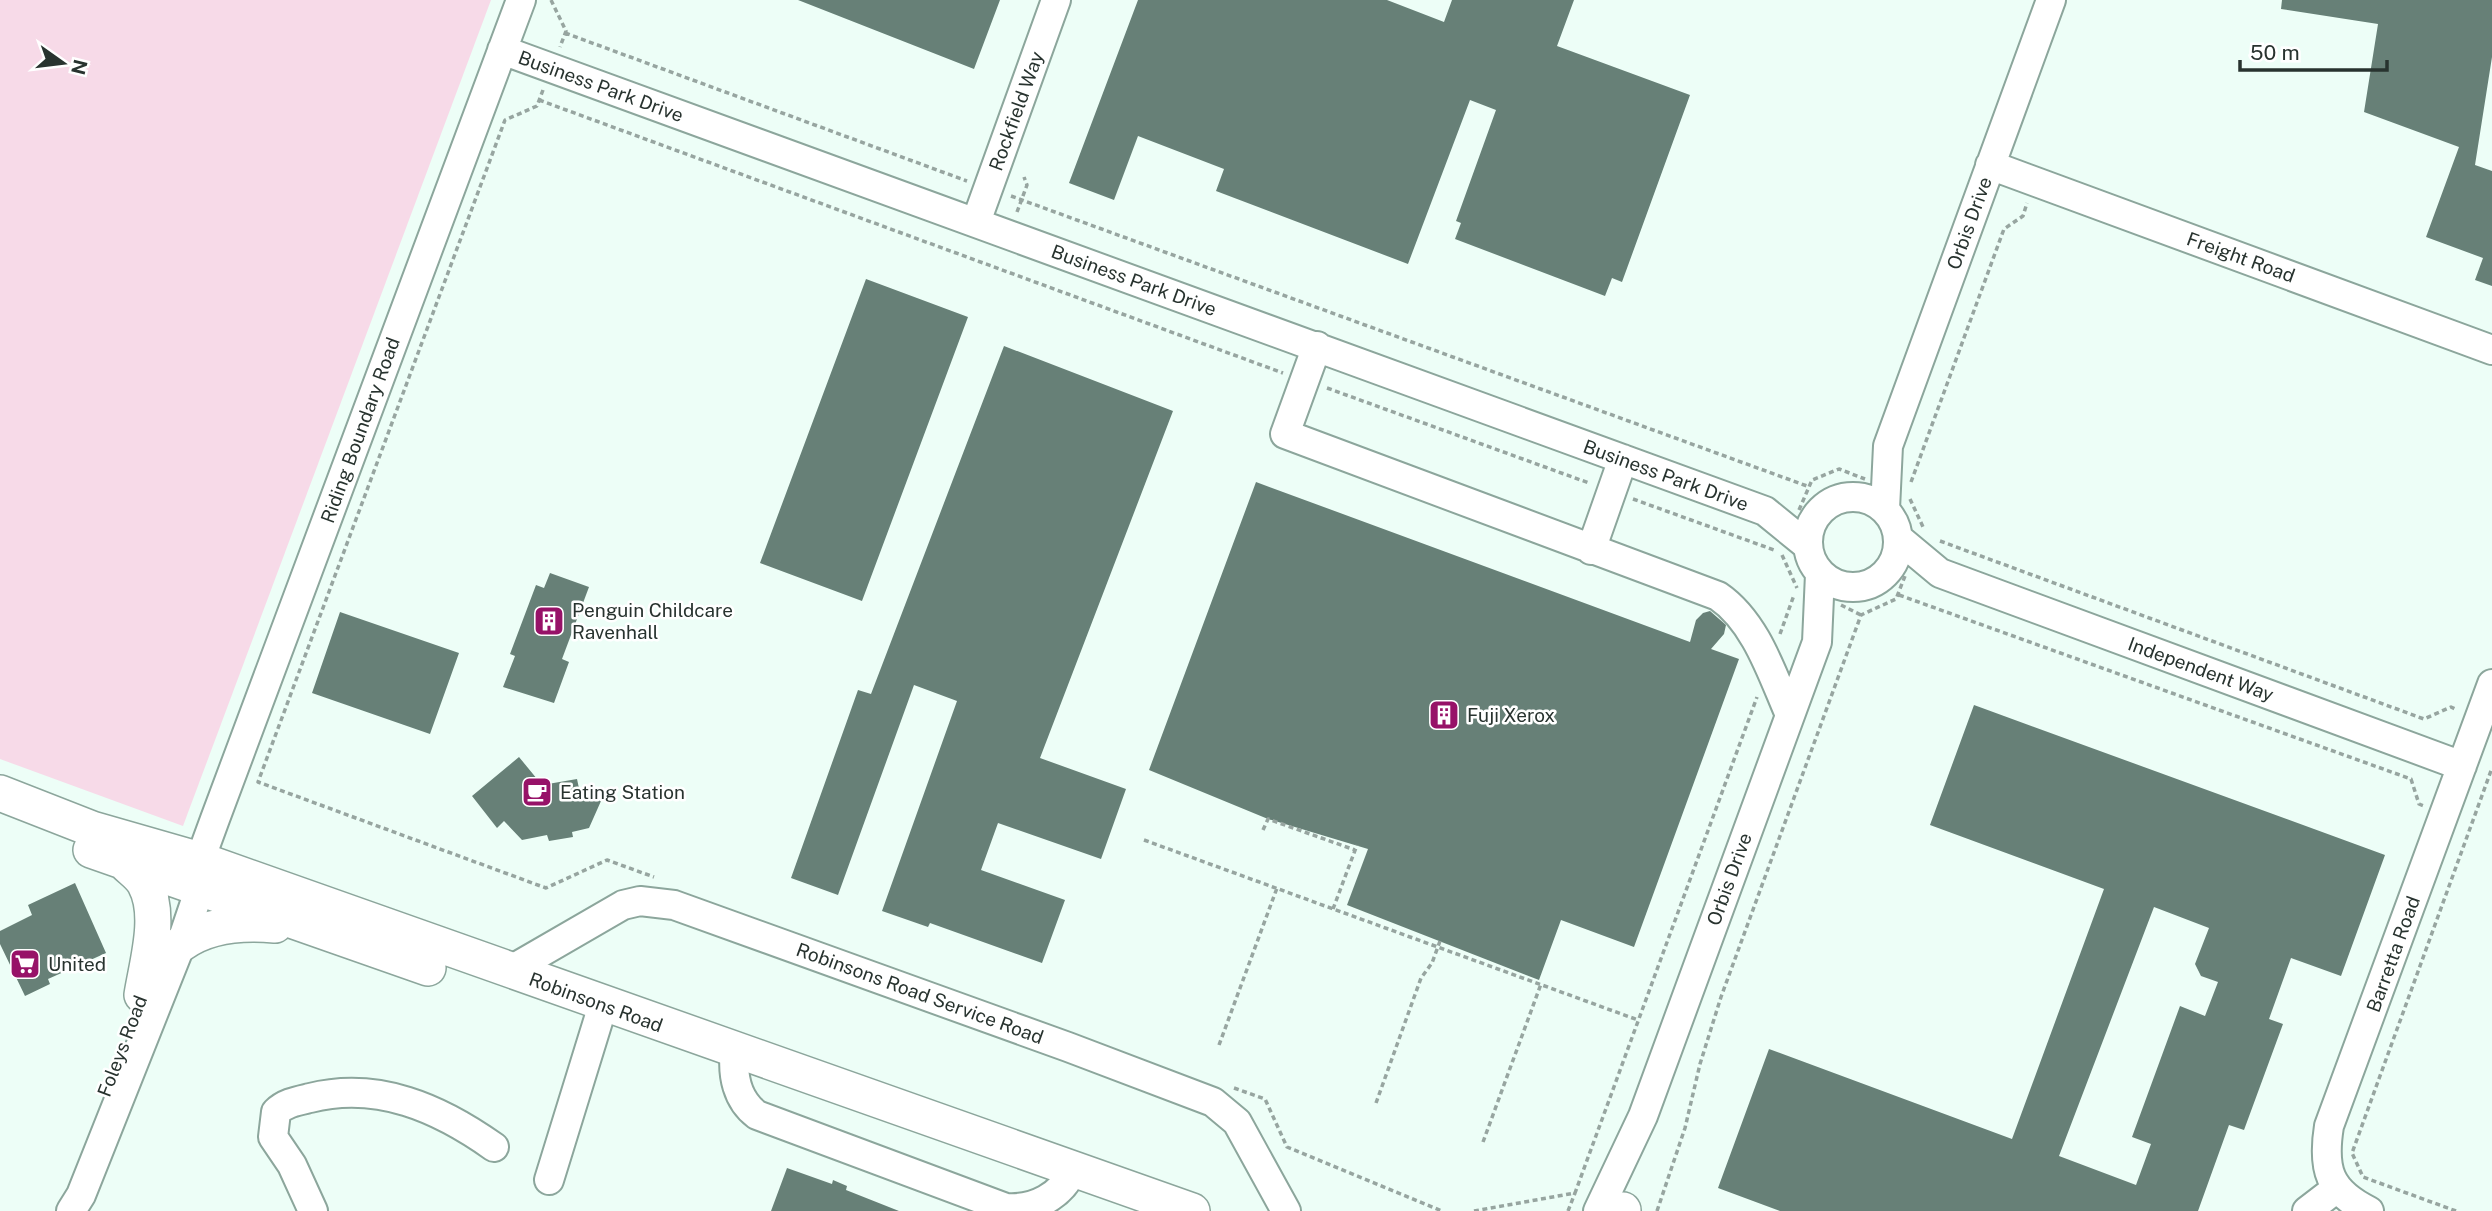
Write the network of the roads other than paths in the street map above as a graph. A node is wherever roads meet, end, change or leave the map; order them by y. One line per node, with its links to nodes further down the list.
1 (521, 0): 4 (street, Riding Boundary Road)
2 (1056, 0): 6 (street, Rockfield Way)
3 (2052, 0): 5 (street, Orbis Drive)
4 (502, 50): 6 (street, Business Park Drive); 24 (street, Riding Boundary Road)
5 (1990, 165): 8 (street, Freight Road); 10 (street, Orbis Drive)
6 (976, 222): 7 (street, Business Park Drive)
7 (1317, 346): 9 (street, Business Park Drive); 14 (street)
8 (2492, 350)
9 (1623, 459): 12 (street, Business Park Drive); 14 (street)
10 (1870, 493): 11 (street); 15 (street)
11 (1823, 508): 12 (street, Business Park Drive); 13 (street)
12 (1765, 511): 13 (street, Business Park Drive)
13 (1808, 546): 16 (street)
14 (1591, 550): 19 (street)
15 (1897, 566): 16 (street); 17 (street, Orbis Drive); 20 (street, Independent Way)
16 (1820, 573): 17 (street, Orbis Drive)
17 (1817, 642): 19 (street, Orbis Drive)
18 (2492, 684): 20 (street, Barretta Road)
19 (1790, 715): 30 (street, Orbis Drive)
20 (2462, 766): 34 (street, Barretta Road)
21 (0, 793): 24 (main road, Robinsons Road)
22 (0, 816): 23 (main road, Robinsons Road)
23 (126, 864): 24 (main road, Robinsons Road); 28 (main road)
24 (194, 877): 25 (main road, Robinsons Road); 26 (street, Foleys Road); 27 (main road, Robinsons Road); 28 (street, Foleys Road)
25 (307, 927): 26 (main road); 29 (main road, Robinsons Road)
26 (181, 944): 36 (street, Foleys Road)
27 (509, 971): 29 (main road, Robinsons Road); 40 (street, Robinsons Road Service Road)
28 (142, 995): 35 (street, Foleys Road)
29 (600, 1014): 32 (main road, Robinsons Road); 33 (street)
30 (1643, 1116): 41 (street, Orbis Drive); 42 (street, Orbis Drive)
31 (494, 1147): 37 (street)
32 (1069, 1179): 38 (main road, Robinsons Road); 39 (main road, Robinsons Road)
33 (549, 1180)
34 (2337, 1188): 43 (street); 44 (street)
35 (62, 1211)
36 (71, 1211)
37 (313, 1211)
38 (1126, 1211)
39 (1192, 1211)
40 (1286, 1211)
41 (1598, 1211)
42 (1622, 1211)
43 (2307, 1211)
44 (2369, 1211)

